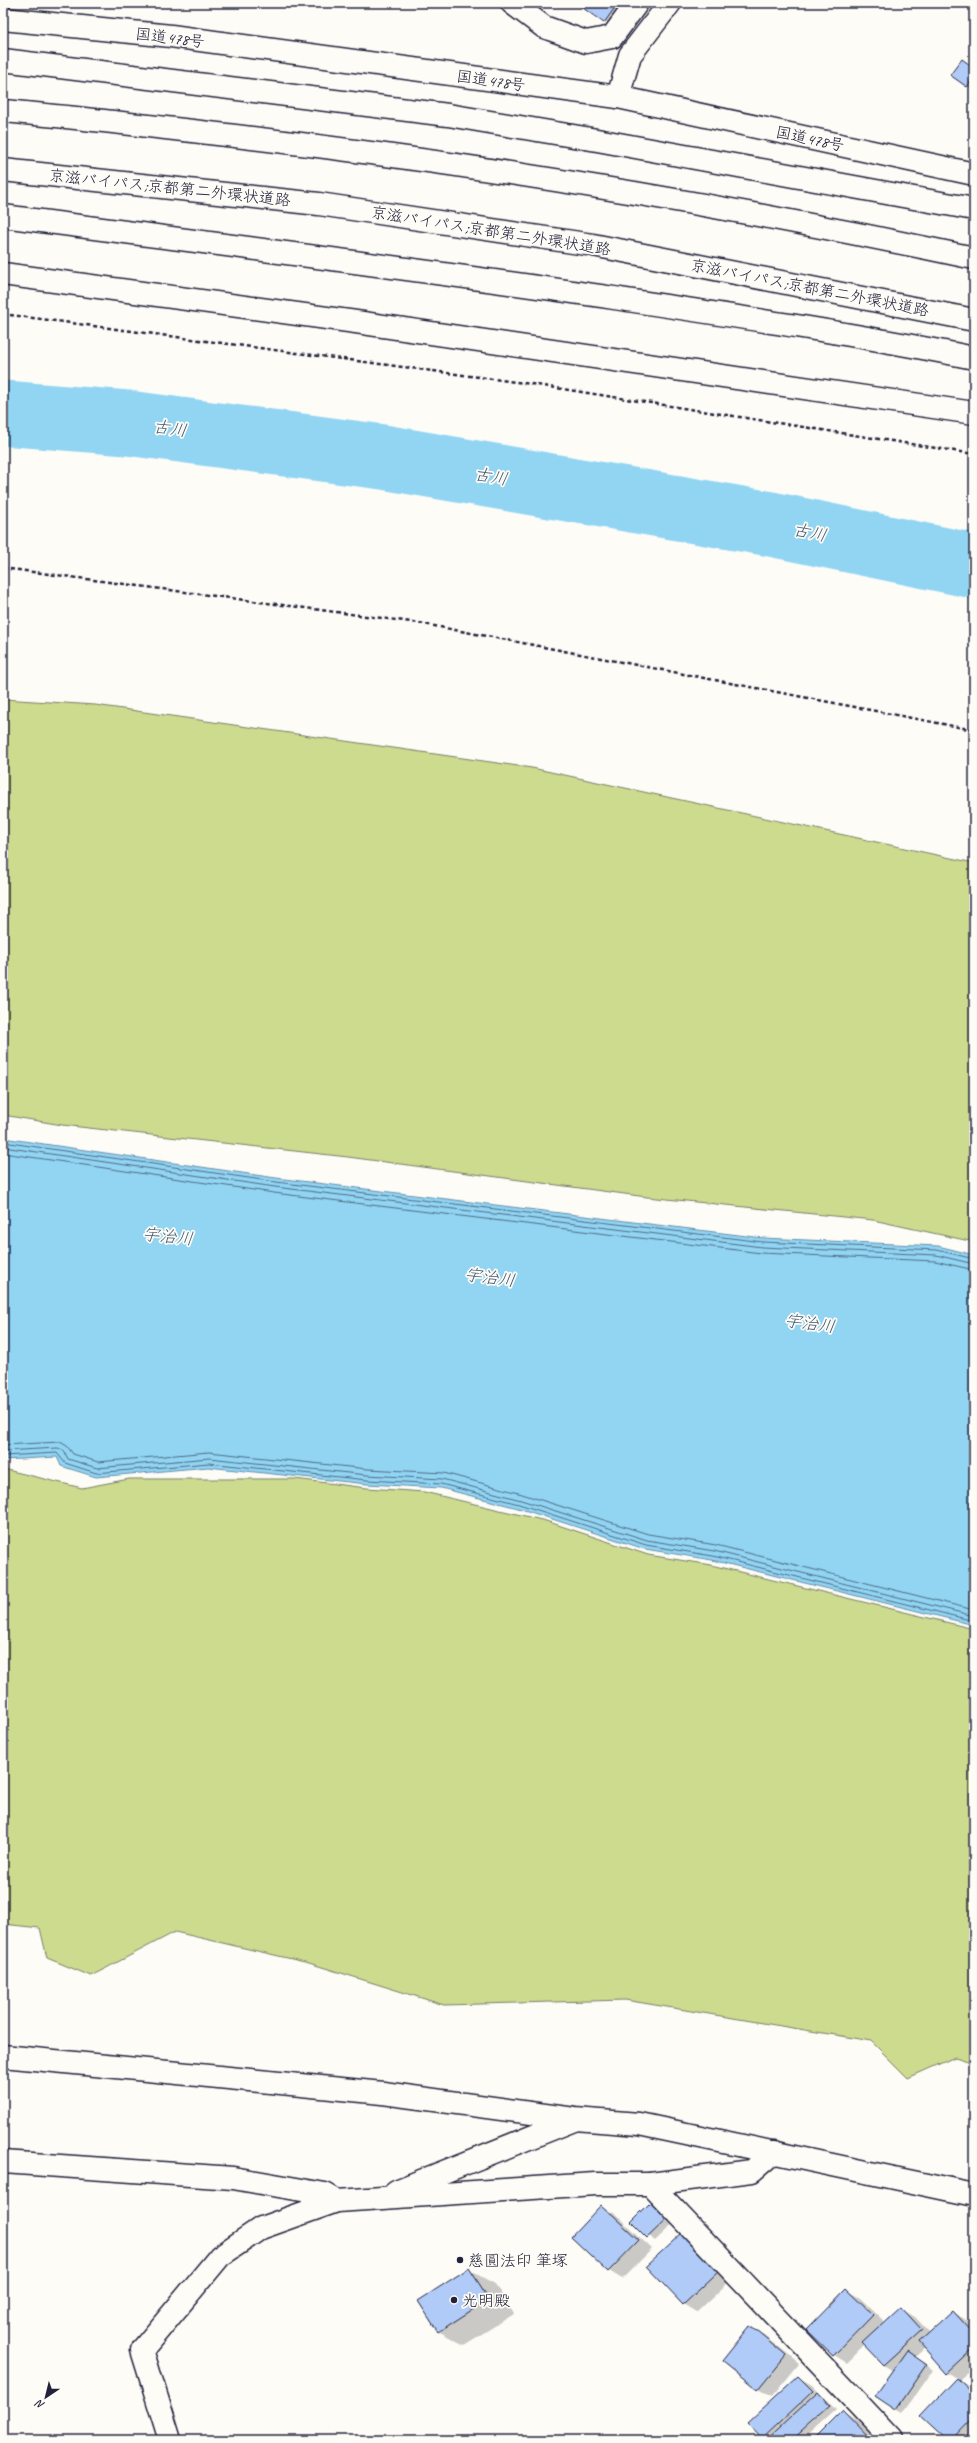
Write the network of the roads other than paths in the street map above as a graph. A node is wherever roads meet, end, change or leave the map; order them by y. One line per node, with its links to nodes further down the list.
1 (512, 3): 2 (main road)
2 (638, 3)
3 (670, 3): 6 (main road)
4 (3, 18): 6 (main road, 国道478号)
5 (3, 60): 10 (main road)
6 (618, 97): 9 (main road, 国道478号)
7 (3, 111): 12 (main road)
8 (3, 170): 14 (main road, 京滋バイパス;京都第二外環状道路)
9 (974, 174)
10 (964, 207)
11 (3, 216): 15 (main road)
12 (974, 258)
13 (3, 274): 16 (main road)
14 (974, 320)
15 (974, 358)
16 (974, 413)
17 (3, 2056): 18 (main road)
18 (575, 2119): 19 (main road); 23 (main road)
19 (774, 2152): 21 (main road); 22 (main road)
20 (3, 2162): 24 (main road)
21 (650, 2184): 23 (main road); 26 (main road)
22 (974, 2195)
23 (378, 2198): 24 (main road)
24 (337, 2201): 25 (main road)
25 (170, 2440)
26 (893, 2440)

